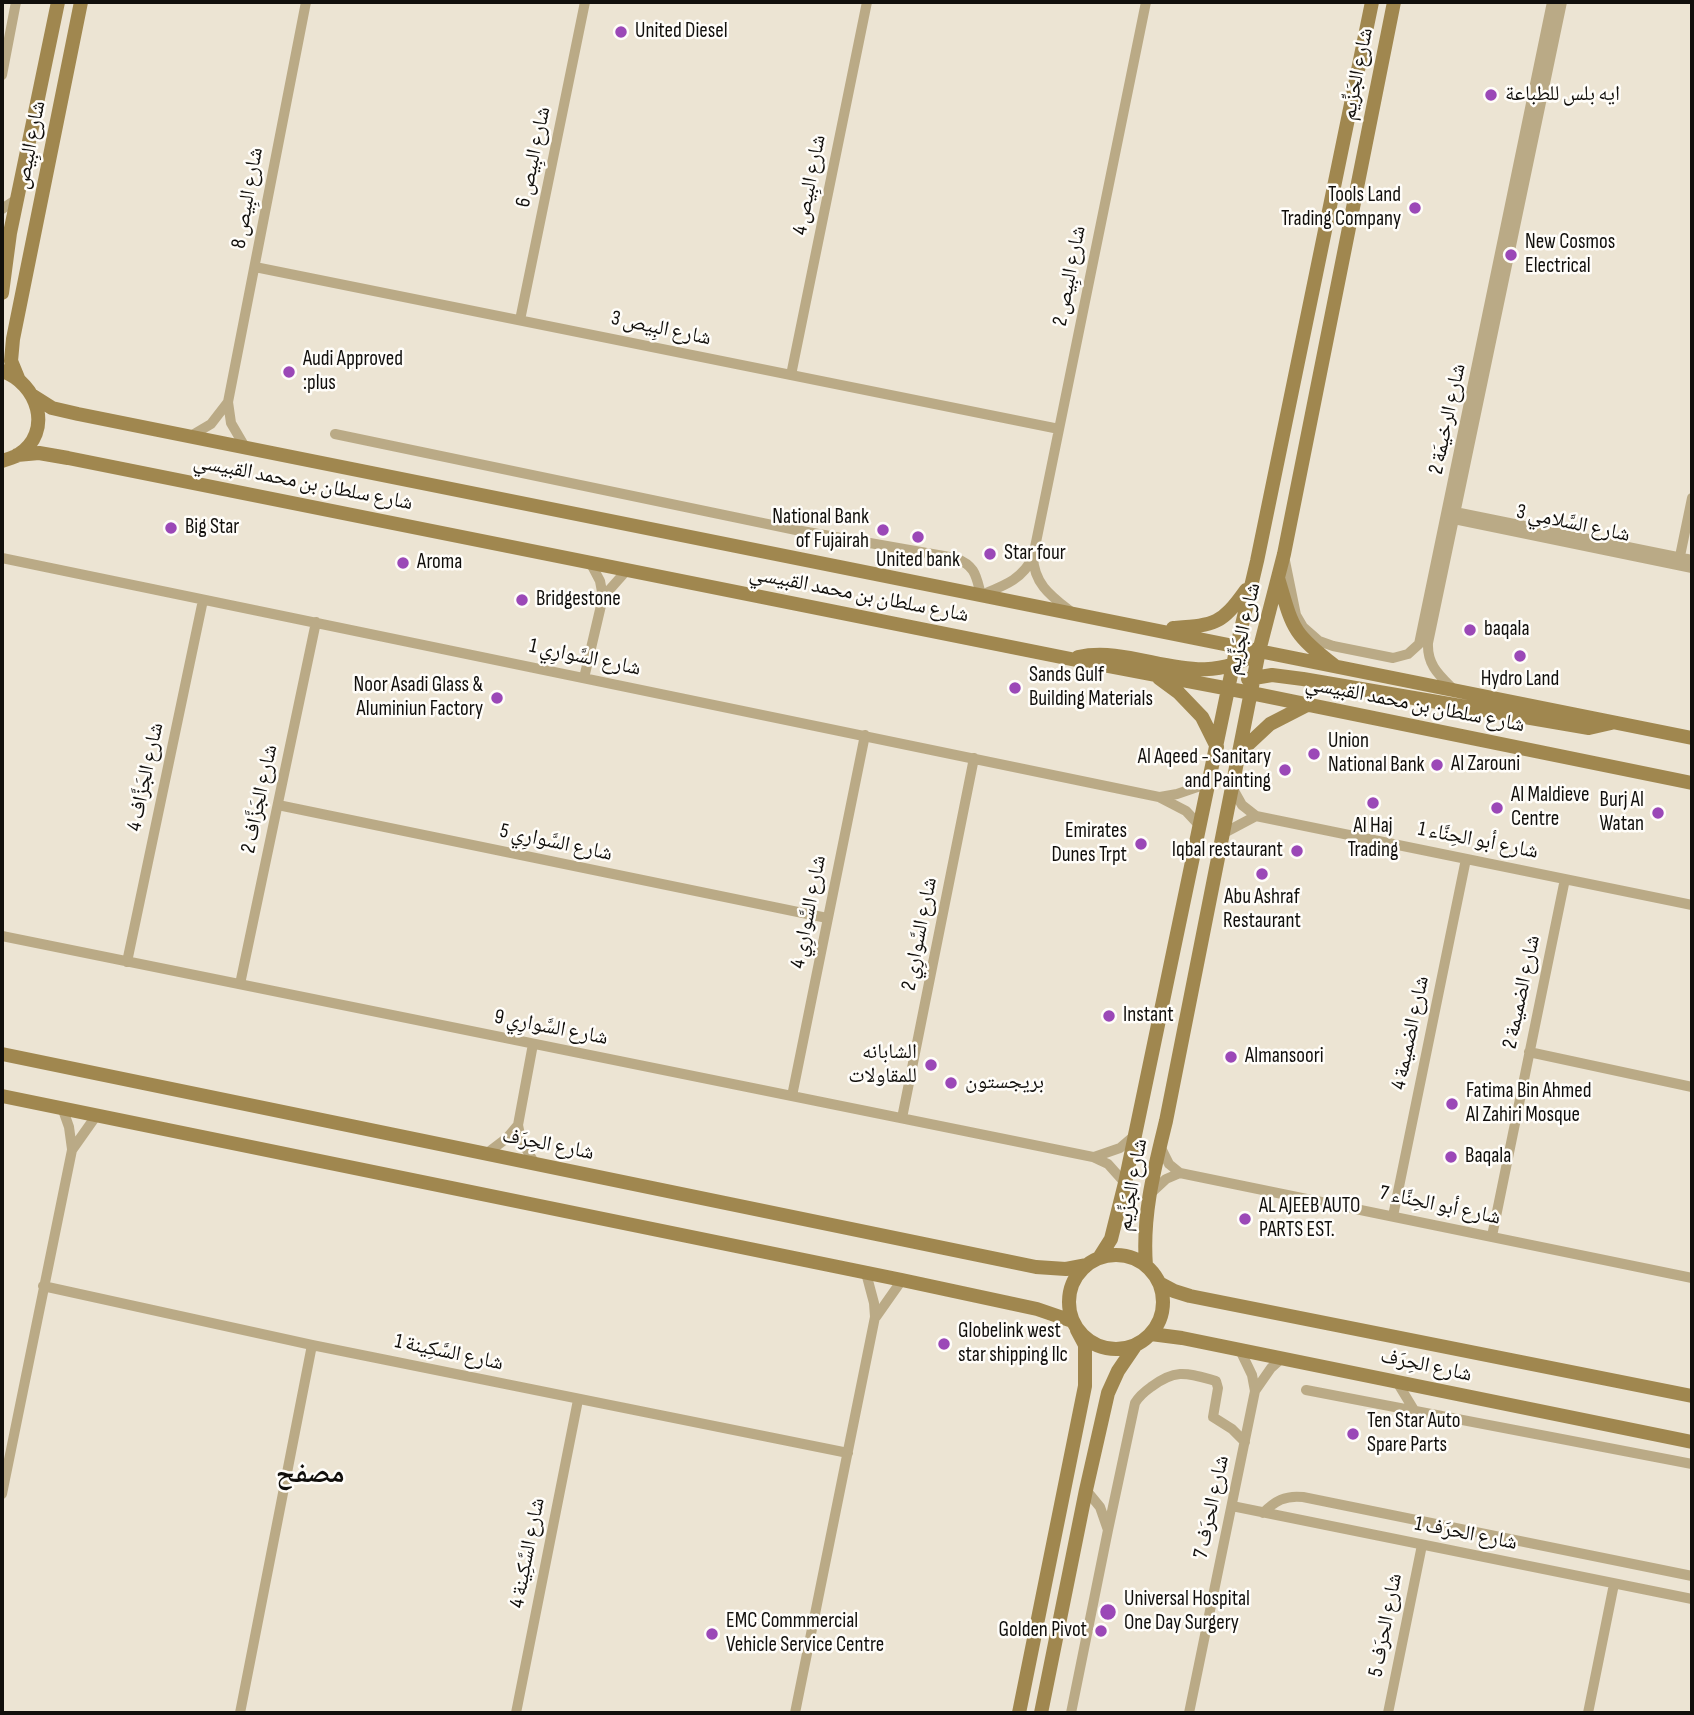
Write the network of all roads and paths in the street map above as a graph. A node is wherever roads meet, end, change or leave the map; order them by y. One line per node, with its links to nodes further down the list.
1 (16, 2): 12 (street)
2 (58, 2): 13 (street, شارع البِيص)
3 (81, 2): 21 (street, شارع البِيص)
4 (306, 2): 16 (street, شارع البِيص 8)
5 (585, 2): 18 (street, شارع البِيص 6)
6 (867, 2): 20 (street, شارع البِيص 4)
7 (1146, 2): 24 (street, شارع البِيص 2)
8 (1372, 2): 41 (street, شارع الجَزِّيم)
9 (1394, 2): 32 (street, شارع الجَزِّيم)
10 (1552, 2): 31 (street, شارع الرخيمَة 2)
11 (1562, 2): 31 (street, شارع الرخيمَة 2)
12 (2, 75)
13 (17, 199): 14 (street); 15 (street, شارع البِيص)
14 (2, 209)
15 (6, 228): 17 (street, شارع البِيص)
16 (255, 267): 18 (street, شارع البِيص 3); 23 (street, شارع البِيص 8)
17 (2, 293)
18 (520, 320): 20 (street, شارع البِيص 3)
19 (2, 371): 21 (street)
20 (791, 375): 24 (street, شارع البِيص 3)
21 (18, 378): 22 (street)
22 (33, 396): 26 (street, شارع سلطان بن محمد القبيسي); 28 (street)
23 (228, 401): 26 (street, شارع البِيص 8); 27 (street, شارع البِيص 8)
24 (1059, 429): 33 (street, شارع البِيص 2)
25 (335, 434): 42 (street)
26 (189, 437): 27 (street, شارع سلطان بن محمد القبيسي)
27 (245, 447): 42 (street, شارع سلطان بن محمد القبيسي)
28 (17, 455): 29 (street); 37 (street, شارع سلطان بن محمد القبيسي)
29 (2, 461)
30 (1692, 498): 36 (street)
31 (1452, 515): 32 (street, شارع الرخيمَة 2); 36 (street, شارع السَّلامِي 3); 56 (street, شارع الرخيمَة 2)
32 (1284, 554): 40 (street, شارع الجَزِّيم)
33 (1033, 557): 42 (street); 45 (street, شارع البِيص 2)
34 (2, 558): 44 (street, شارع السَّوارِي 1)
35 (1692, 560): 36 (street, شارع السَّلامِي 3)
36 (1679, 561): 38 (street, شارع السَّلامِي 3)
37 (590, 562): 39 (street, شارع سلطان بن محمد القبيسي); 43 (street)
38 (1692, 568)
39 (627, 570): 43 (street); 50 (street, شارع سلطان بن محمد القبيسي)
40 (1278, 578): 49 (street, شارع الجَزِّيم); 52 (street)
41 (1252, 584): 47 (street); 48 (street, شارع الجَزِّيم)
42 (981, 595): 45 (street, شارع سلطان بن محمد القبيسي)
43 (603, 597): 55 (street)
44 (203, 600): 46 (street, شارع السَّوارِي 1); 79 (street, شارع الجَزَّاف 4)
45 (1074, 614): 47 (street, شارع سلطان بن محمد القبيسي)
46 (316, 622): 55 (street, شارع السَّوارِي 1); 70 (street, شارع الجَزَّاف 2)
47 (1155, 630): 48 (street, شارع سلطان بن محمد القبيسي)
48 (1237, 646): 49 (street, شارع سلطان بن محمد القبيسي); 51 (street, شارع الجَزِّيم)
49 (1259, 651): 51 (street); 52 (street, شارع سلطان بن محمد القبيسي); 54 (street, شارع الجَزِّيم)
50 (1071, 659): 51 (street); 53 (street, شارع سلطان بن محمد القبيسي)
51 (1233, 665): 57 (street, شارع الجَزِّيم)
52 (1339, 668): 56 (street, شارع سلطان بن محمد القبيسي)
53 (1155, 675): 57 (street, شارع سلطان بن محمد القبيسي); 63 (street)
54 (1254, 677): 57 (street); 58 (street, شارع الجَزِّيم); 60 (street)
55 (584, 678): 61 (street, شارع السَّوارِي 1)
56 (1453, 689): 60 (street, شارع سلطان بن محمد القبيسي)
57 (1229, 690): 58 (street, شارع سلطان بن محمد القبيسي); 63 (street, شارع الجَزِّيم)
58 (1251, 692): 59 (street, شارع سلطان بن محمد القبيسي); 64 (street, شارع الجَزِّيم)
59 (1307, 705): 64 (street); 67 (street, شارع سلطان بن محمد القبيسي)
60 (1614, 721): 62 (street, شارع سلطان بن محمد القبيسي)
61 (864, 735): 65 (street, شارع السَّوارِي 1); 77 (street, شارع السَّوارِي 4)
62 (1692, 738)
63 (1217, 747): 66 (street, شارع الجَزِّيم)
64 (1239, 753): 68 (street, شارع الجَزِّيم)
65 (974, 758): 69 (street, شارع السَّوارِي 1); 89 (street, شارع السَّوارِي 2)
66 (1209, 783): 69 (street, شارع السَّوارِي 1); 72 (street, شارع الجَزِّيم)
67 (1692, 783)
68 (1233, 789): 71 (street); 73 (street, شارع الجَزِّيم)
69 (1159, 797): 72 (street, شارع السَّوارِي 1)
70 (278, 805): 77 (street, شارع السَّوارِي 5); 80 (street, شارع الجَزَّاف 2)
71 (1255, 816): 73 (street); 74 (street, شارع أبو الحِنَّاء 1)
72 (1200, 826): 91 (street, شارع الجَزِّيم)
73 (1224, 832): 92 (street, شارع الجَزِّيم)
74 (1466, 859): 75 (street, شارع أبو الحِنَّاء 1); 100 (street, شارع الضميمة 4)
75 (1565, 879): 76 (street, شارع أبو الحِنَّاء 1); 82 (street, شارع الضميمة 2)
76 (1692, 905)
77 (827, 918): 86 (street, شارع السَّوارِي 4)
78 (2, 936): 79 (street, شارع السَّوارِي 9)
79 (127, 962): 80 (street, شارع السَّوارِي 9)
80 (240, 985): 81 (street, شارع السَّوارِي 9)
81 (533, 1044): 86 (street, شارع السَّوارِي 9); 90 (street)
82 (1529, 1052): 84 (street); 101 (street, شارع الضميمة 2)
83 (2, 1054): 94 (street, شارع الحِرَف)
84 (1692, 1087)
85 (2, 1096): 87 (street)
86 (792, 1096): 89 (street, شارع السَّوارِي 9)
87 (63, 1110): 88 (street); 93 (street)
88 (96, 1116): 93 (street); 104 (street)
89 (902, 1118): 95 (street, شارع السَّوارِي 9)
90 (518, 1125): 94 (street); 96 (street)
91 (1134, 1136): 95 (street); 98 (street, شارع الجَزِّيم)
92 (1160, 1145): 97 (street); 99 (street, شارع الجَزِّيم)
93 (72, 1150): 108 (street)
94 (486, 1154): 96 (street, شارع الحِرَف)
95 (1093, 1157): 98 (street, شارع السَّوارِي 9)
96 (535, 1164): 102 (street, شارع الحِرَف)
97 (1180, 1174): 99 (street); 100 (street, شارع أبو الحِنَّاء 7)
98 (1125, 1183): 102 (street, شارع الجَزِّيم)
99 (1149, 1195): 103 (street, شارع الجَزِّيم)
100 (1393, 1216): 101 (street, شارع أبو الحِنَّاء 7)
101 (1492, 1236): 105 (street, شارع أبو الحِنَّاء 7)
102 (1093, 1261): 103 (street); 110 (street)
103 (1146, 1266): 107 (street)
104 (866, 1273): 106 (street); 109 (street)
105 (1692, 1278)
106 (902, 1280): 109 (street); 110 (street)
107 (1159, 1283): 111 (street); 119 (street, شارع الحِرَف)
108 (43, 1286): 112 (street, شارع السَّكِينة 1); 126 (street)
109 (875, 1317): 124 (street)
110 (1075, 1325): 113 (street); 139 (street)
111 (1150, 1334): 113 (street); 114 (street, شارع الحِرَف)
112 (312, 1345): 120 (street, شارع السَّكِينة 1); 136 (street)
113 (1135, 1346): 127 (street)
114 (1240, 1350): 115 (street, شارع الحِرَف); 118 (street, شارع الحرَف 7)
115 (1281, 1359): 116 (street, شارع الحِرَف); 118 (street, شارع الحرَف 7)
116 (1397, 1382): 121 (street); 122 (street, شارع الحِرَف)
117 (1306, 1390): 121 (street)
118 (1255, 1391): 123 (street, شارع الحرَف 7)
119 (1692, 1396)
120 (578, 1400): 124 (street, شارع السَّكِينة 1); 137 (street, شارع السَّكِينة 4)
121 (1415, 1410): 125 (street)
122 (1692, 1442)
123 (1245, 1443): 128 (street); 129 (street, شارع الحرَف 7)
124 (848, 1453): 138 (street)
125 (1692, 1464)
126 (2, 1494)
127 (1091, 1495): 128 (street); 131 (street); 140 (street)
128 (1115, 1502): 131 (street)
129 (1232, 1506): 130 (street, شارع الحرَف 1); 142 (street, شارع الحرَف 7)
130 (1263, 1513): 132 (street, شارع الحرَف 1); 133 (street)
131 (1108, 1530): 141 (street)
132 (1422, 1545): 134 (street, شارع الحرَف 1); 143 (street, شارع الحرَف 5)
133 (1692, 1576)
134 (1614, 1584): 135 (street, شارع الحرَف 1); 144 (street)
135 (1692, 1600)
136 (240, 1713)
137 (516, 1713)
138 (795, 1713)
139 (1019, 1713)
140 (1041, 1713)
141 (1071, 1713)
142 (1189, 1713)
143 (1388, 1713)
144 (1588, 1713)

